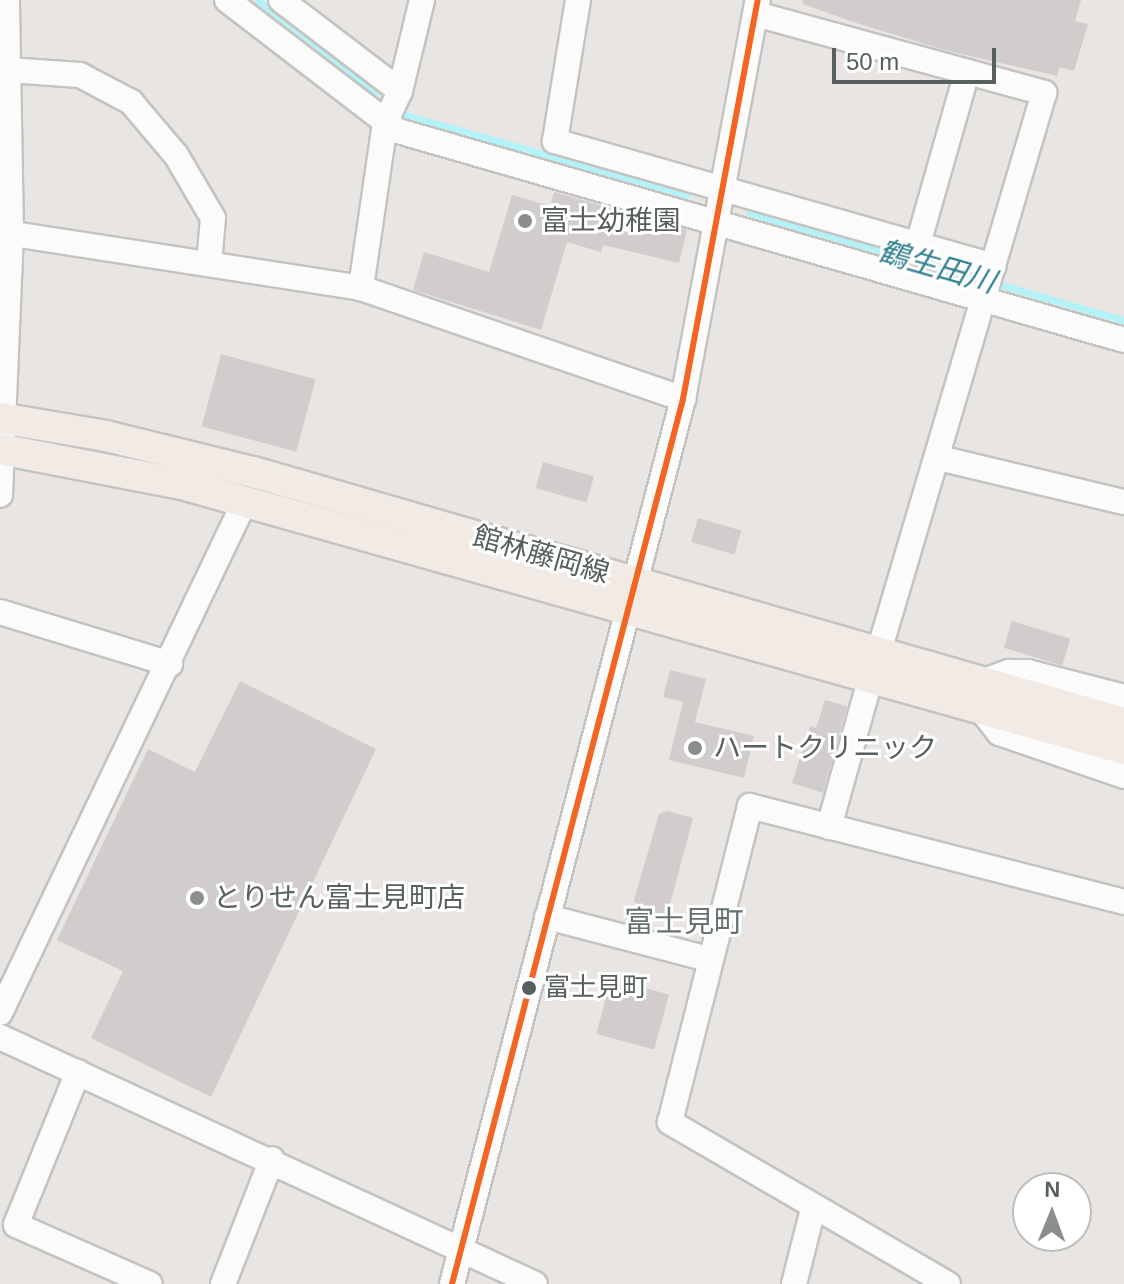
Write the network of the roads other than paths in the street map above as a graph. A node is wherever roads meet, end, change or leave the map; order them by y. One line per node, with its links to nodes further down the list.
1 (7, 0): 7 (street)
2 (227, 0): 10 (street)
3 (281, 0): 9 (street)
4 (422, 0): 9 (street)
5 (578, 0): 11 (street)
6 (757, 7): 8 (street); 11 (street)
7 (5, 64): 13 (street); 15 (street)
8 (967, 72): 14 (street); 16 (street)
9 (400, 91): 10 (street)
10 (385, 123): 12 (street); 17 (street)
11 (725, 187): 12 (street); 14 (street)
12 (719, 225): 16 (street); 19 (street)
13 (5, 233): 15 (street); 20 (street)
14 (918, 244): 16 (street)
15 (209, 264): 17 (street)
16 (989, 283): 18 (street); 22 (street)
17 (361, 288): 19 (street)
18 (1124, 340)
19 (683, 399): 26 (street)
20 (4, 419): 21 (street); 26 (main road, 館林藤岡線)
21 (2, 449): 23 (street); 24 (main road, 館林藤岡線)
22 (939, 458): 25 (street); 29 (street)
23 (0, 495)
24 (245, 501): 26 (main road, 館林藤岡線); 28 (street)
25 (1124, 502)
26 (632, 596): 29 (main road, 館林藤岡線); 37 (street)
27 (0, 612): 28 (street)
28 (170, 664): 39 (street)
29 (875, 664): 30 (main road, 館林藤岡線); 35 (street)
30 (980, 694): 31 (street); 32 (main road, 館林藤岡線); 33 (main road, 館林藤岡線); 34 (street)
31 (1124, 697)
32 (1124, 723)
33 (1124, 749)
34 (1124, 776)
35 (829, 827): 36 (street); 38 (street)
36 (1124, 902)
37 (547, 917): 38 (street); 44 (street)
38 (708, 959): 43 (street)
39 (0, 1013)
40 (0, 1037): 41 (street)
41 (78, 1072): 42 (street); 45 (street)
42 (272, 1159): 44 (street); 46 (street)
43 (813, 1209): 49 (street); 50 (street)
44 (461, 1250): 47 (street); 48 (street)
45 (150, 1284)
46 (223, 1284)
47 (452, 1284)
48 (535, 1284)
49 (794, 1284)
50 (948, 1284)

